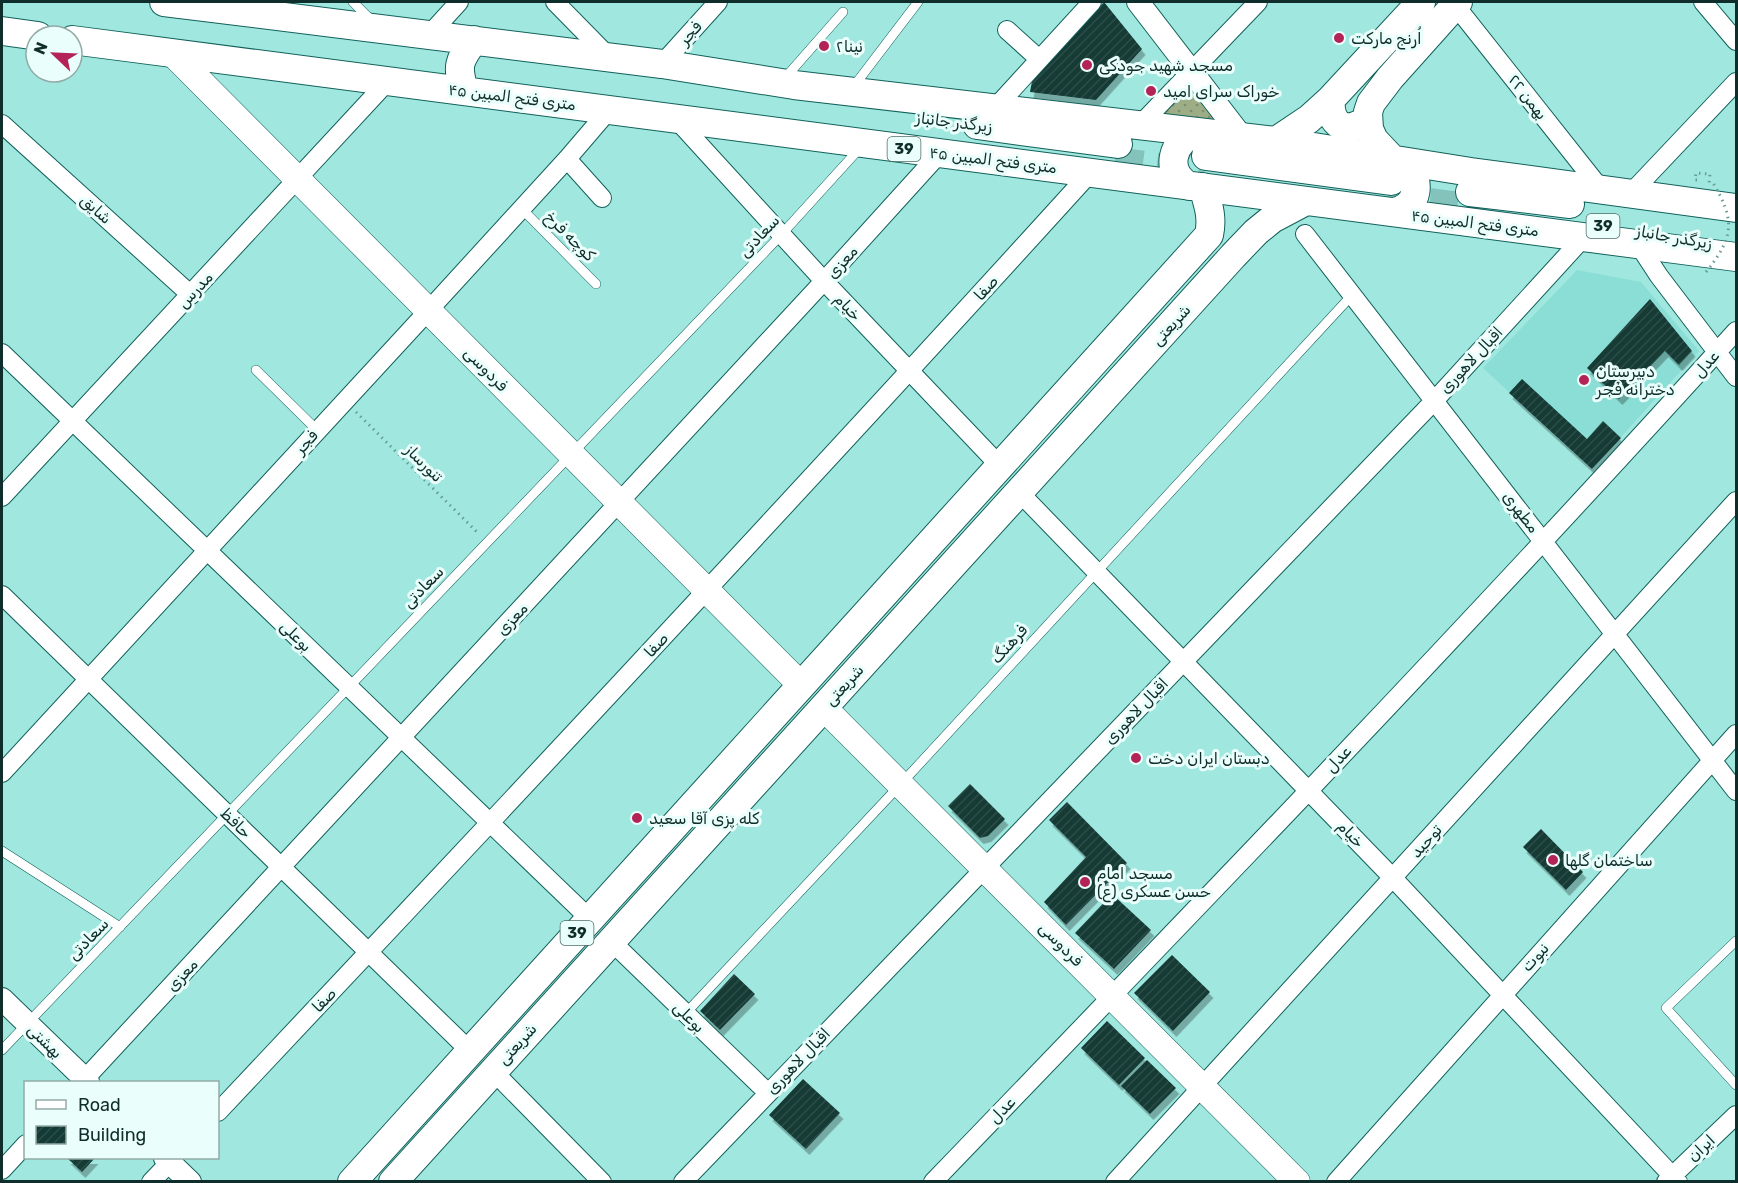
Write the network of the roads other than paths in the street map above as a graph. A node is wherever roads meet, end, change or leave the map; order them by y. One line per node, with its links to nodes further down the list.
1 (164, 2): 14 (main road, ۴۵ متری فتح المبین / 39)
2 (353, 2): 14 (lane)
3 (459, 2): 16 (street)
4 (555, 2): 21 (street)
5 (718, 2): 23 (street, فجر)
6 (918, 2): 28 (lane)
7 (1092, 2): 22 (street)
8 (1138, 2): 24 (street)
9 (1258, 2): 24 (street, صفا)
10 (1421, 2): 30 (main road)
11 (1703, 2): 18 (street)
12 (1457, 3): 34 (main road); 46 (street, ۲۲ بهمن)
13 (843, 12): 27 (lane)
14 (378, 27): 16 (main road, ۴۵ متری فتح المبین / 39)
15 (1007, 30): 22 (street)
16 (429, 34): 17 (main road, ۴۵ متری فتح المبین / 39)
17 (474, 40): 21 (main road, ۴۵ متری فتح المبین / 39); 29 (main road)
18 (1737, 41)
19 (84, 42): 20 (main road, ۴۵ متری فتح المبین / 39)
20 (172, 53): 25 (main road, ۴۵ متری فتح المبین / 39); 44 (main road, فردوسی)
21 (609, 57): 23 (main road, ۴۵ متری فتح المبین / 39)
22 (1039, 59): 31 (street)
23 (662, 64): 27 (main road, ۴۵ متری فتح المبین / 39)
24 (1192, 71): 37 (street); 40 (street, صفا)
25 (388, 81): 29 (main road, ۴۵ متری فتح المبین / 39); 44 (street, مدرس)
26 (1737, 82): 47 (street)
27 (788, 84): 28 (main road, ۴۵ متری فتح المبین / 39); 40 (main road, زیرگذر جانباز / 39)
28 (850, 90): 31 (main road, ۴۵ متری فتح المبین / 39)
29 (464, 91): 32 (main road, ۴۵ متری فتح المبین / 39)
30 (1331, 99): 34 (main road); 38 (main road)
31 (995, 108): 40 (main road, ۴۵ متری فتح المبین / 39)
32 (609, 110): 33 (main road, ۴۵ متری فتح المبین / 39); 42 (street, فجر)
33 (676, 119): 36 (main road, ۴۵ متری فتح المبین / 39); 55 (street, خیام)
34 (1368, 119): 45 (main road)
35 (2, 124): 65 (street, شایق)
36 (789, 134): 39 (main road, ۴۵ متری فتح المبین / 39); 40 (main road, زیرگذر جانباز / 39)
37 (1242, 137): 38 (main road, ۴۵ متری فتح المبین / 39); 43 (main road, ۴۵ متری فتح المبین / 39)
38 (1276, 141): 45 (main road, ۴۵ متری فتح المبین / 39)
39 (865, 143): 41 (main road, ۴۵ متری فتح المبین / 39); 55 (lane, سعادتی)
40 (1116, 150): 41 (main road, ۴۵ متری فتح المبین / 39); 43 (main road, ۴۵ متری فتح المبین / 39); 43 (main road, ۴۵ متری فتح المبین / 39); 71 (street, صفا)
41 (940, 153): 62 (street, معزی)
42 (567, 159): 48 (street); 52 (street, فجر)
43 (1200, 167): 45 (main road, 39); 50 (main road, ۴۵ متری فتح المبین / 39); 56 (main road)
44 (297, 180): 65 (street, مدرس); 66 (main road, فردوسی)
45 (1394, 182): 49 (main road, ۴۵ متری فتح المبین / 39); 49 (main road, ۴۵ متری فتح المبین / 39); 50 (main road, ۴۵ متری فتح المبین / 39)
46 (1600, 188): 47 (main road, ۴۵ متری فتح المبین / 39); 49 (main road, ۴۵ متری فتح المبین / 39)
47 (1631, 193): 51 (main road, ۴۵ متری فتح المبین / 39)
48 (602, 198)
49 (1468, 198): 53 (main road, زیرگذر جانباز / 39); 57 (main road, ۴۵ متری فتح المبین / 39); 59 (main road, زیرگذر جانباز / 39)
50 (1306, 201): 60 (main road, شریعتی / 39)
51 (1737, 208)
52 (522, 209): 63 (lane, کوچه فرخ); 66 (street, فجر)
53 (1737, 218)
54 (1305, 234): 64 (street, مطهری)
55 (781, 235): 62 (street, خیام); 76 (lane, سعادتی)
56 (1209, 235): 60 (main road); 77 (main road, شریعتی / 39)
57 (1584, 237): 58 (main road, ۴۵ متری فتح المبین / 39); 73 (street, اقبال لاهوری)
58 (1638, 244): 61 (main road, ۴۵ متری فتح المبین / 39); 68 (street)
59 (1737, 250)
60 (1233, 256): 78 (main road, شریعتی / 39)
61 (1737, 257)
62 (824, 281): 71 (street, خیام); 81 (street, معزی)
63 (596, 284)
64 (1353, 294): 73 (street, مطهری); 84 (lane, فرهنگ)
65 (190, 295): 74 (street, مدرس)
66 (428, 311): 75 (street, فجر); 76 (main road, فردوسی)
67 (1737, 331): 68 (street, عدل)
68 (1718, 352): 72 (street); 82 (street, عدل)
69 (2, 353): 74 (street, بوعلی)
70 (256, 370): 75 (lane)
71 (909, 372): 77 (street, خیام); 85 (street, صفا)
72 (1737, 377)
73 (1435, 400): 82 (street, مطهری); 88 (street, اقبال لاهوری)
74 (72, 421): 79 (street, مدرس); 83 (street, بوعلی)
75 (317, 430): 83 (street, فجر)
76 (571, 454): 81 (main road, فردوسی); 91 (lane, سعادتی)
77 (1000, 466): 90 (main road, شریعتی / 39)
78 (1019, 492): 84 (street, خیام); 92 (main road, شریعتی / 39)
79 (2, 497)
80 (1737, 501): 87 (street, توحید)
81 (619, 503): 85 (main road, فردوسی); 94 (street, معزی)
82 (1544, 542): 87 (street, مطهری); 98 (street, عدل)
83 (206, 550): 89 (street, فجر); 91 (street, بوعلی)
84 (1096, 570): 88 (street, خیام); 97 (lane, فرهنگ)
85 (707, 590): 90 (main road, فردوسی); 101 (street, صفا)
86 (2, 595): 89 (street, حافظ)
87 (1615, 634): 95 (street, مطهری); 105 (street, توحید)
88 (1185, 660): 98 (street, خیام); 104 (street, اقبال لاهوری)
89 (87, 678): 96 (street, فجر); 100 (street, حافظ)
90 (801, 685): 92 (main road); 106 (main road, شریعتی / 39)
91 (349, 687): 94 (street, بوعلی); 100 (lane, سعادتی)
92 (824, 707): 97 (main road, فردوسی); 108 (main road, شریعتی / 39)
93 (1737, 734): 95 (street, نبوت)
94 (402, 738): 101 (street, بوعلی); 103 (street, معزی)
95 (1713, 760): 99 (street, مطهری); 111 (street, نبوت)
96 (2, 773)
97 (900, 785): 104 (main road, فردوسی); 114 (lane, فرهنگ)
98 (1309, 790): 105 (street, خیام); 112 (street, عدل)
99 (1737, 791)
100 (227, 814): 103 (street, حافظ); 107 (lane, سعادتی)
101 (489, 822): 106 (street, بوعلی); 110 (street, صفا)
102 (2, 850): 107 (lane)
103 (282, 867): 110 (street, حافظ); 120 (street, معزی)
104 (984, 867): 112 (main road, فردوسی); 123 (street, اقبال لاهوری)
105 (1392, 877): 111 (street, خیام); 122 (street, توحید)
106 (590, 919): 117 (main road, شریعتی / 39)
107 (120, 927): 115 (lane, سعادتی)
108 (611, 941): 114 (street, بوعلی); 118 (main road, شریعتی / 39)
109 (1737, 941): 121 (lane)
110 (370, 953): 117 (street, حافظ); 124 (street, صفا)
111 (1502, 994): 129 (street, خیام); 139 (street, نبوت)
112 (1112, 996): 122 (main road, فردوسی); 136 (street, عدل)
113 (2, 999): 115 (street, بهشتی)
114 (685, 1014): 123 (street, بوعلی)
115 (27, 1023): 116 (lane, سعادتی); 119 (street, بهشتی)
116 (2, 1050)
117 (470, 1051): 132 (main road, شریعتی / 39)
118 (493, 1071): 133 (main road, شریعتی / 39); 134 (street)
119 (84, 1081)
120 (86, 1081)
121 (1737, 1085)
122 (1203, 1086): 137 (street, توحید); 138 (main road, فردوسی)
123 (768, 1093): 135 (street, اقبال لاهوری)
124 (219, 1111)
125 (1737, 1115): 129 (street, ایران)
126 (24, 1146): 128 (street)
127 (170, 1159): 130 (street); 131 (street)
128 (2, 1170)
129 (1672, 1180)
130 (152, 1182)
131 (190, 1182)
132 (352, 1182)
133 (393, 1182)
134 (602, 1182)
135 (683, 1182)
136 (933, 1182)
137 (1115, 1182)
138 (1297, 1182)
139 (1336, 1182)

